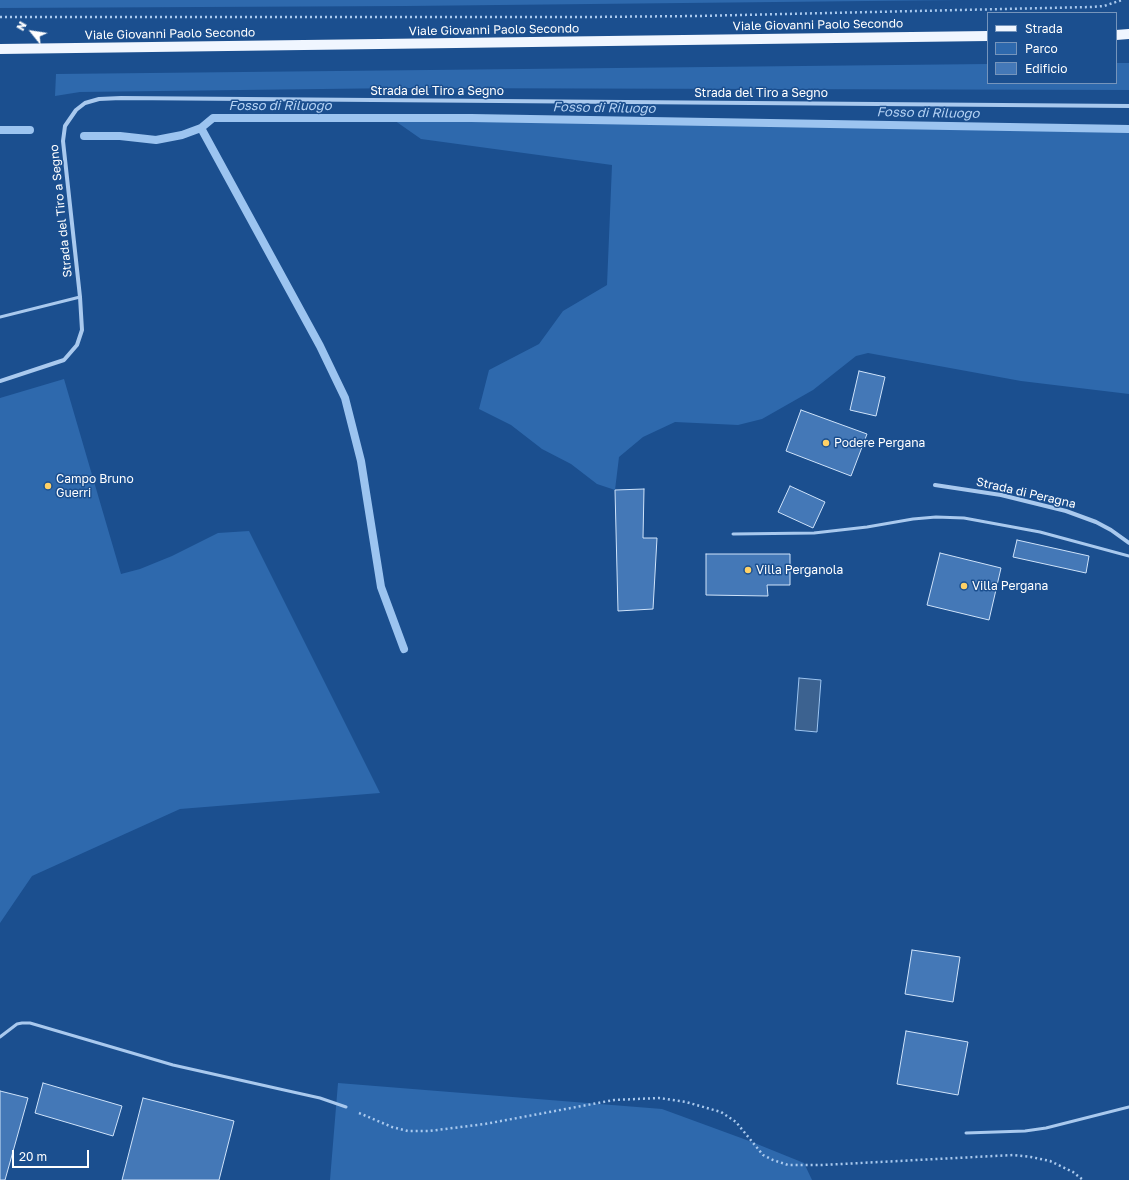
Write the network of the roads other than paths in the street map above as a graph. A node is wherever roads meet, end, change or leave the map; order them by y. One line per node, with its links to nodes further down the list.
1 (1117, 34): 2 (main road)
2 (1129, 34)
3 (987, 36): 4 (main road, Viale Giovanni Paolo Secondo)
4 (0, 49)
5 (1129, 106): 6 (street, Strada del Tiro a Segno)
6 (80, 297): 7 (lane); 8 (street, Strada del Tiro a Segno)
7 (0, 317)
8 (0, 381)
9 (935, 485): 11 (street, Strada di Peragna)
10 (733, 534): 12 (lane)
11 (1129, 543)
12 (1129, 556)
13 (0, 1037): 14 (lane)
14 (346, 1107)
15 (1129, 1107): 16 (lane)
16 (966, 1133)

